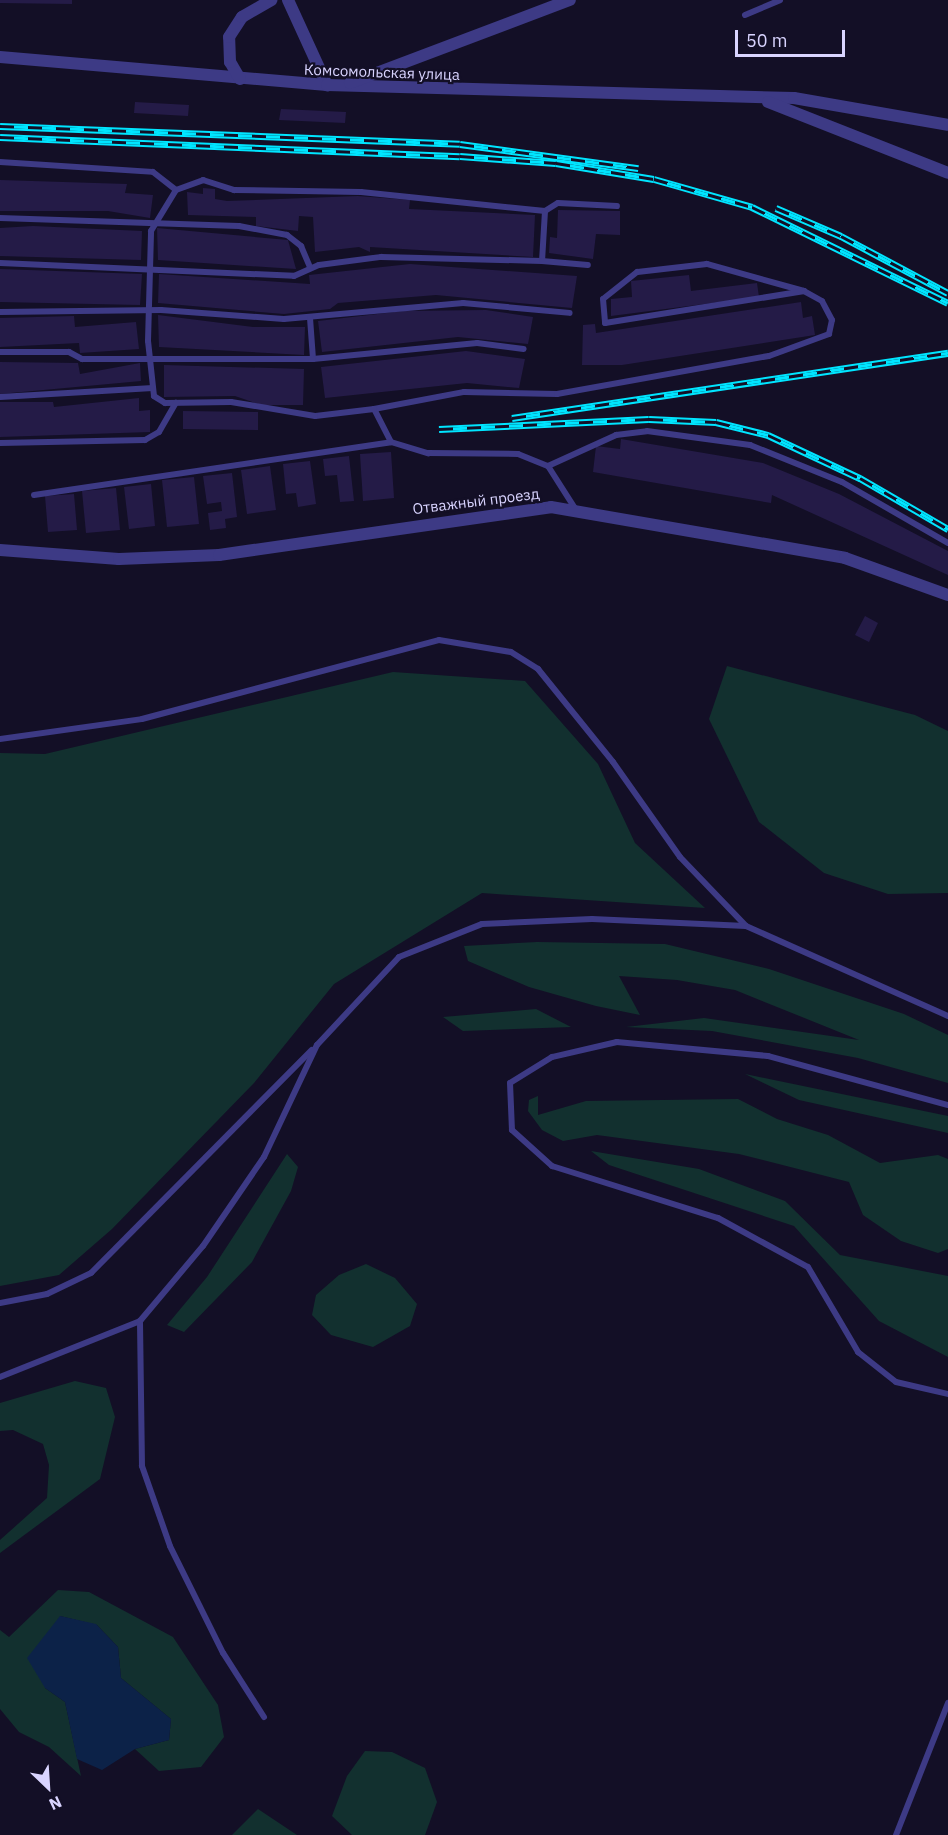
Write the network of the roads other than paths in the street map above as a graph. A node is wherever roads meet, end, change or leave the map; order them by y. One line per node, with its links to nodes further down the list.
1 (272, 0): 7 (street)
2 (288, 0): 8 (street)
3 (570, 0): 9 (street)
4 (780, 0): 5 (lane)
5 (745, 15)
6 (0, 57): 7 (street, Комсомольская улица)
7 (240, 79): 8 (street, Комсомольская улица)
8 (327, 86): 9 (street, Комсомольская улица)
9 (342, 86): 10 (street, Комсомольская улица)
10 (764, 101): 11 (street); 13 (street)
11 (948, 125)
12 (0, 162): 14 (lane)
13 (948, 172)
14 (176, 190): 16 (lane); 18 (lane)
15 (617, 206): 16 (lane)
16 (545, 211): 19 (lane)
17 (0, 218): 18 (lane)
18 (156, 222): 22 (lane); 23 (lane)
19 (543, 261): 21 (lane); 23 (lane)
20 (0, 262): 22 (lane)
21 (588, 265)
22 (151, 267): 23 (lane); 26 (lane)
23 (310, 267)
24 (804, 291): 24 (lane); 36 (lane)
25 (0, 312): 26 (lane)
26 (150, 313): 28 (lane); 31 (lane)
27 (570, 313): 28 (lane)
28 (310, 318): 32 (lane)
29 (524, 349): 32 (lane)
30 (0, 352): 31 (lane)
31 (149, 356): 32 (lane); 33 (lane)
32 (313, 359)
33 (153, 388): 34 (lane); 35 (lane)
34 (0, 397)
35 (176, 403): 36 (lane); 38 (lane)
36 (374, 409): 37 (lane)
37 (391, 442): 39 (lane); 40 (lane)
38 (0, 443)
39 (548, 466): 41 (lane); 42 (lane)
40 (34, 495)
41 (576, 511): 43 (street, Отважный проезд); 44 (street, Отважный проезд)
42 (948, 543)
43 (0, 550)
44 (948, 595)
45 (0, 739): 46 (lane)
46 (746, 926): 47 (lane); 48 (lane)
47 (948, 1016)
48 (317, 1046): 50 (lane); 51 (lane)
49 (948, 1105): 53 (lane)
50 (0, 1303)
51 (140, 1321): 52 (lane); 55 (lane)
52 (0, 1377)
53 (948, 1394)
54 (948, 1703): 56 (lane)
55 (264, 1717)
56 (896, 1835)

